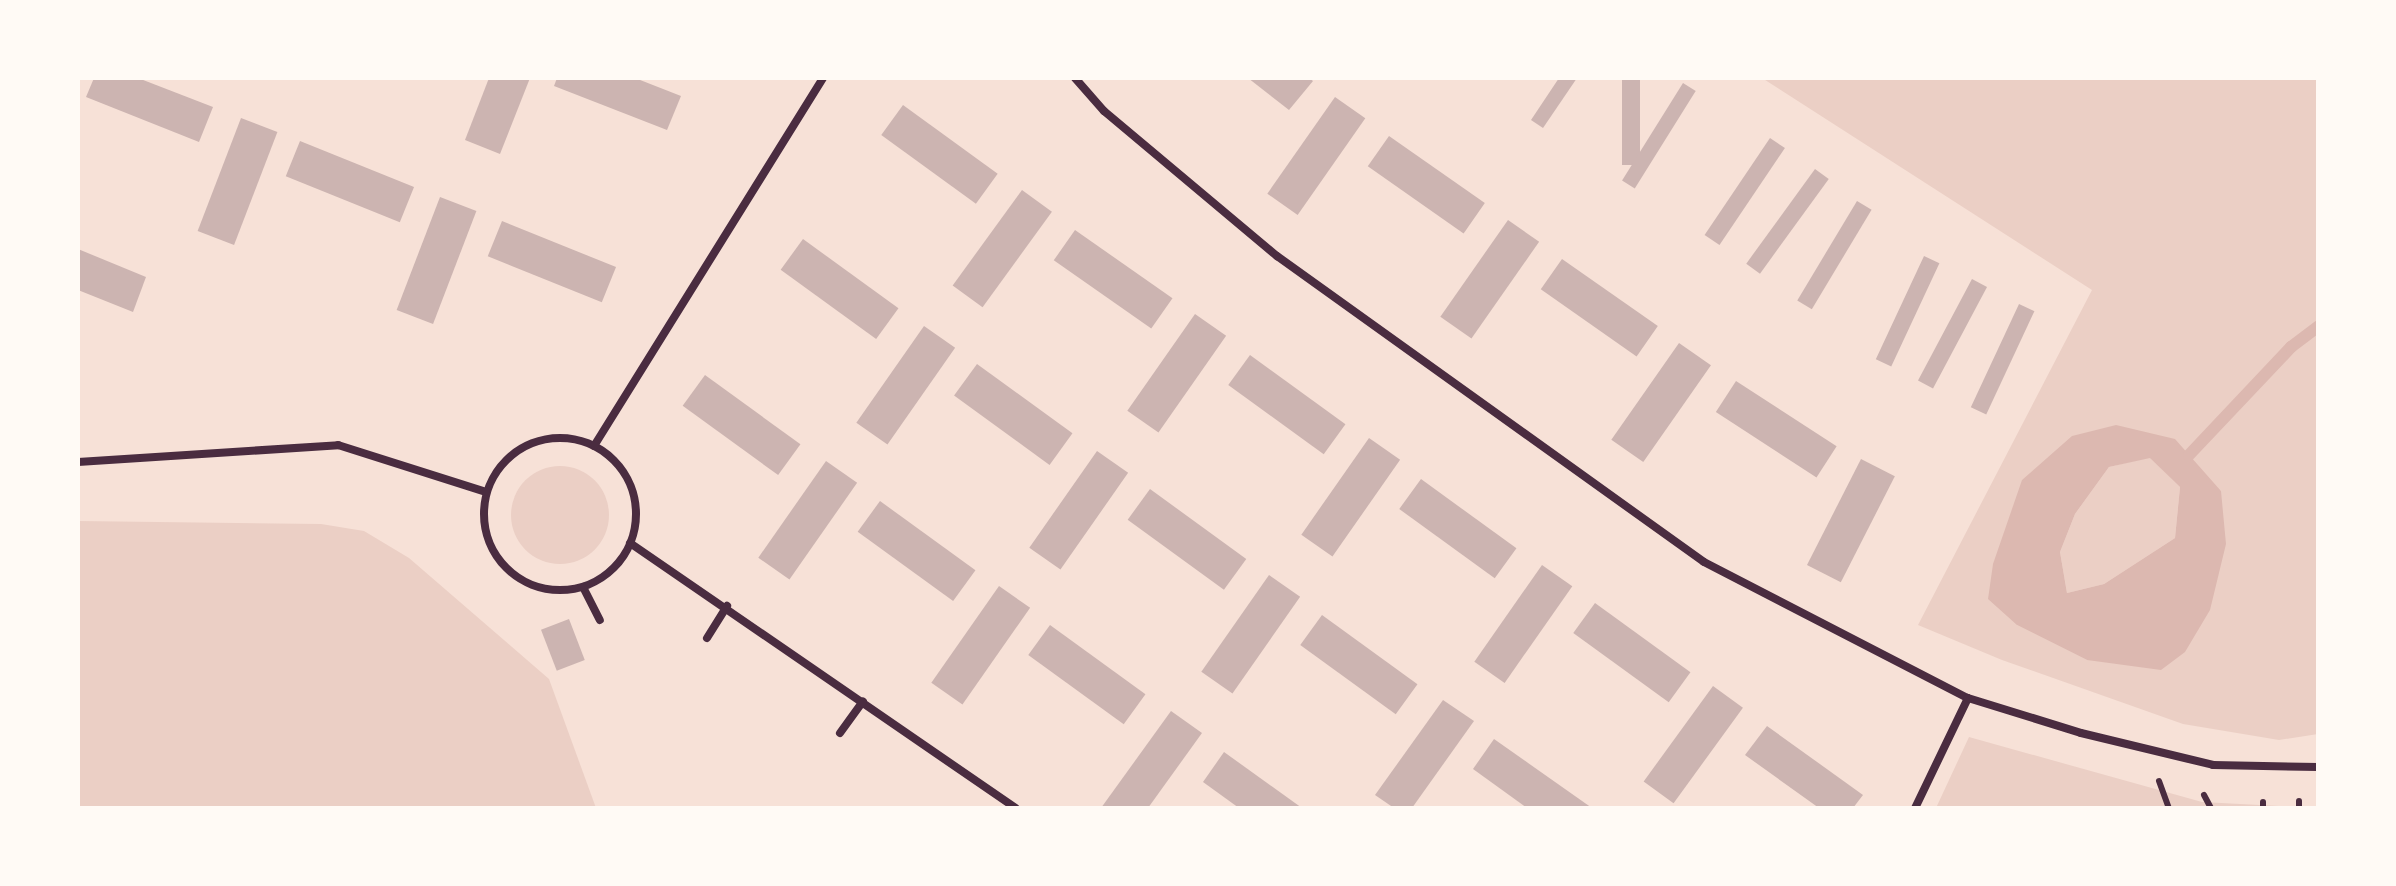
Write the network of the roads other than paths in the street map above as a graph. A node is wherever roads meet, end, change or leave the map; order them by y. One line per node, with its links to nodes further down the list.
1 (824, 78): 3 (lane)
2 (1075, 78): 11 (lane)
3 (594, 446): 5 (lane); 6 (lane)
4 (78, 462): 5 (lane)
5 (486, 492): 7 (lane)
6 (630, 543): 7 (lane); 8 (lane)
7 (584, 587): 9 (lane)
8 (727, 606): 10 (lane); 12 (lane)
9 (600, 620)
10 (707, 638)
11 (1968, 698): 14 (lane); 18 (lane)
12 (863, 701): 13 (lane); 15 (lane)
13 (840, 734)
14 (2318, 767)
15 (1000, 797): 16 (lane); 17 (lane)
16 (994, 808)
17 (1016, 808)
18 (1914, 808)

